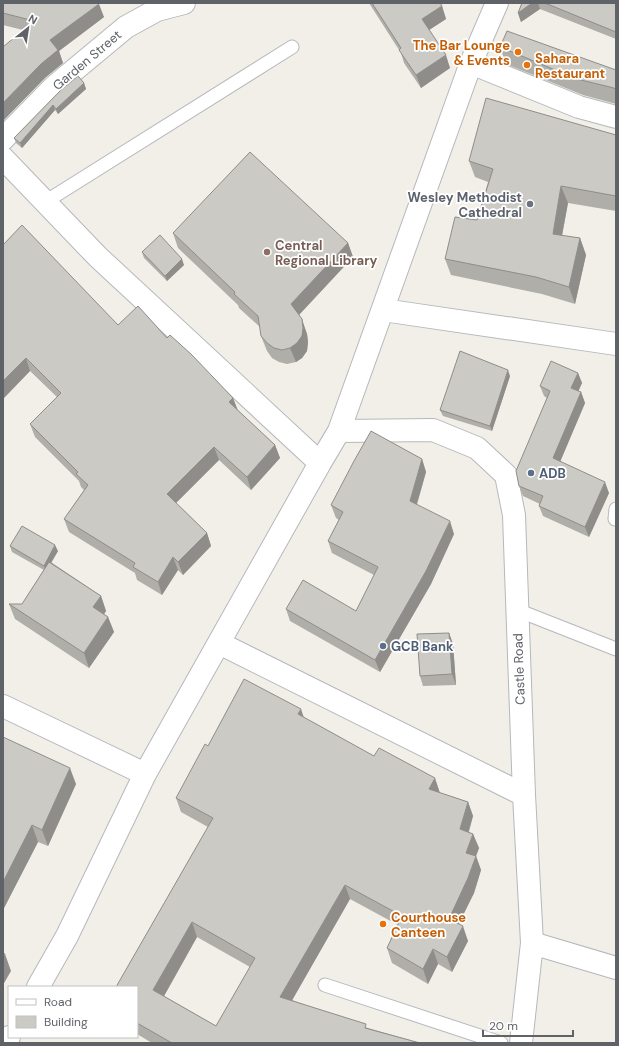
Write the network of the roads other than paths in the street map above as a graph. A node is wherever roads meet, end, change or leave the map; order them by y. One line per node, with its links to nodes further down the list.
1 (184, 3): 6 (street, Garden Street)
2 (497, 3): 4 (street)
3 (292, 47): 8 (lane)
4 (471, 63): 5 (street); 9 (street)
5 (616, 117)
6 (3, 139)
7 (3, 158): 8 (street)
8 (45, 202): 12 (street)
9 (383, 310): 10 (street); 11 (street)
10 (616, 344)
11 (339, 431): 12 (street); 13 (street, Castle Road)
12 (320, 463): 14 (street)
13 (517, 610): 15 (lane); 18 (street, Castle Road)
14 (219, 643): 17 (street); 18 (street)
15 (616, 649)
16 (3, 706): 17 (street)
17 (145, 774): 22 (street)
18 (524, 795): 19 (street, Castle Road)
19 (532, 943): 20 (street); 24 (street, Castle Road)
20 (616, 968)
21 (325, 985): 23 (lane)
22 (39, 986)
23 (501, 1043)
24 (521, 1043)

